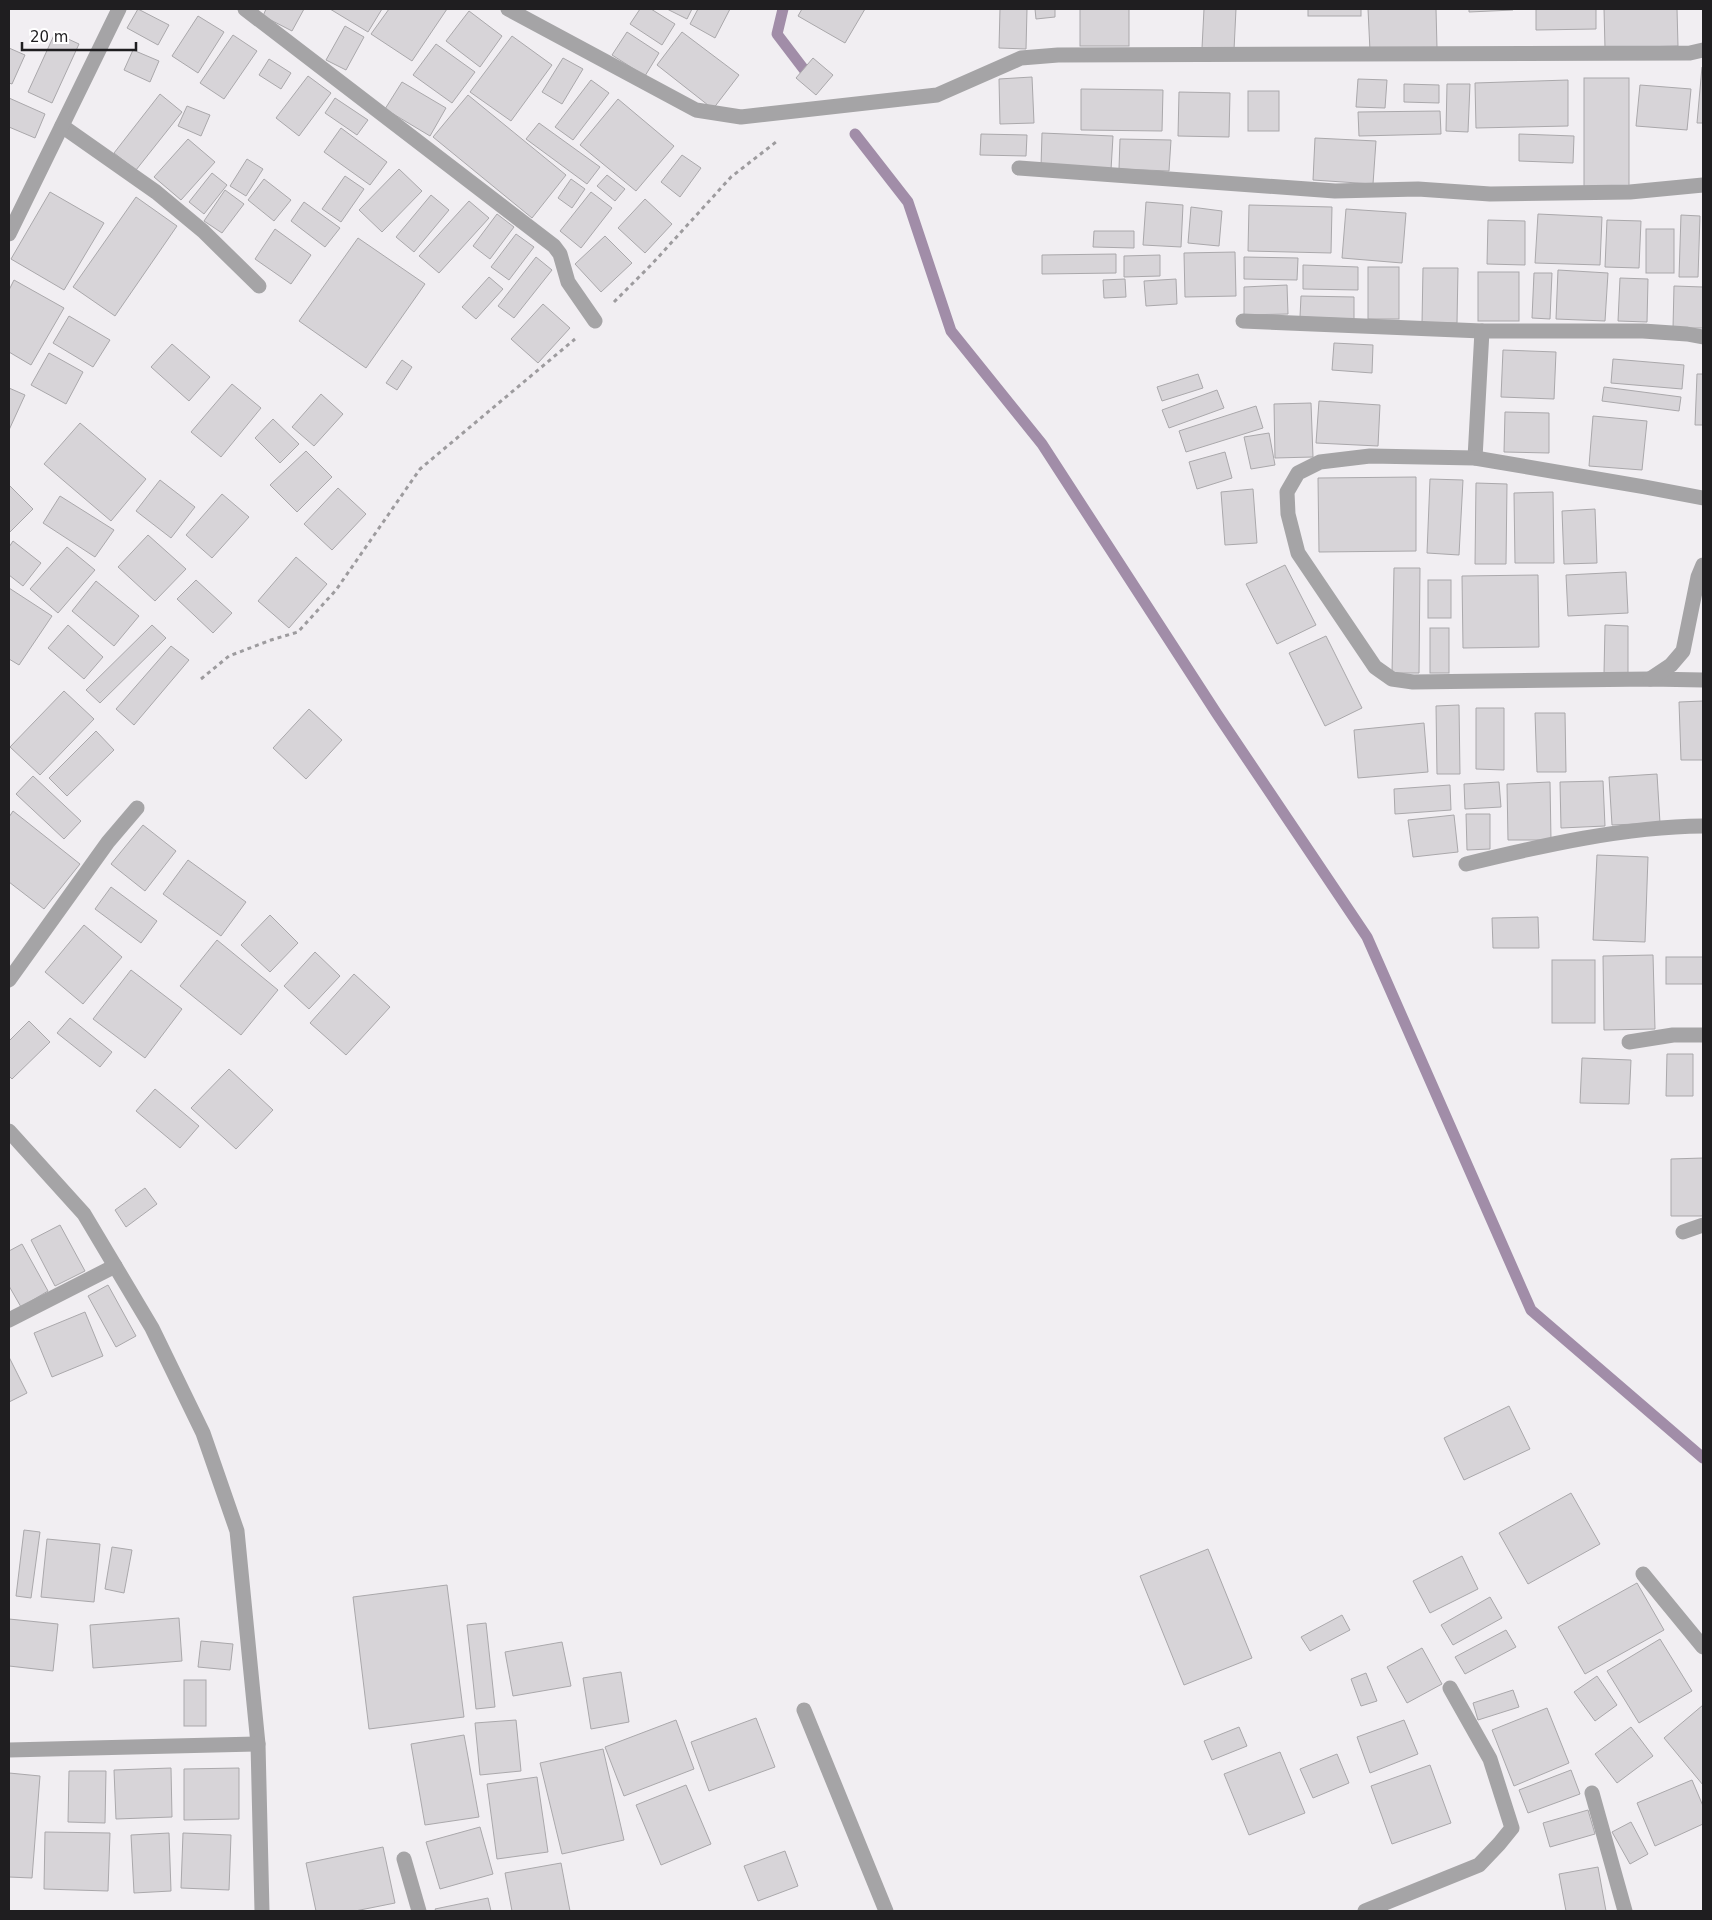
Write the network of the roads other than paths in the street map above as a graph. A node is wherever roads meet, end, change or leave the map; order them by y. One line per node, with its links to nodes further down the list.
1 (119, 9): 5 (street)
2 (245, 9): 10 (street)
3 (508, 9): 4 (street)
4 (1703, 50)
5 (62, 126): 8 (street); 9 (street)
6 (1019, 168): 7 (street)
7 (1703, 185)
8 (9, 234)
9 (259, 286)
10 (595, 321)
11 (1243, 321): 12 (street)
12 (1482, 331): 13 (street); 14 (street)
13 (1703, 337)
14 (1475, 458): 15 (street); 17 (street)
15 (1703, 498)
16 (1703, 565): 17 (street)
17 (1650, 679): 18 (street)
18 (1703, 680)
19 (137, 808): 22 (street)
20 (1703, 826): 21 (street)
21 (1466, 864)
22 (9, 980)
23 (1703, 1035): 24 (street)
24 (1629, 1042)
25 (9, 1131): 28 (street)
26 (1703, 1225): 27 (street)
27 (1683, 1232)
28 (116, 1266): 29 (street); 34 (street)
29 (9, 1320)
30 (1643, 1574): 31 (street)
31 (1703, 1647)
32 (1450, 1688): 41 (street)
33 (804, 1710): 40 (street)
34 (258, 1744): 35 (street); 38 (street)
35 (9, 1750)
36 (1592, 1793): 42 (street)
37 (404, 1859): 39 (street)
38 (262, 1911)
39 (419, 1911)
40 (886, 1911)
41 (1365, 1911)
42 (1624, 1911)

